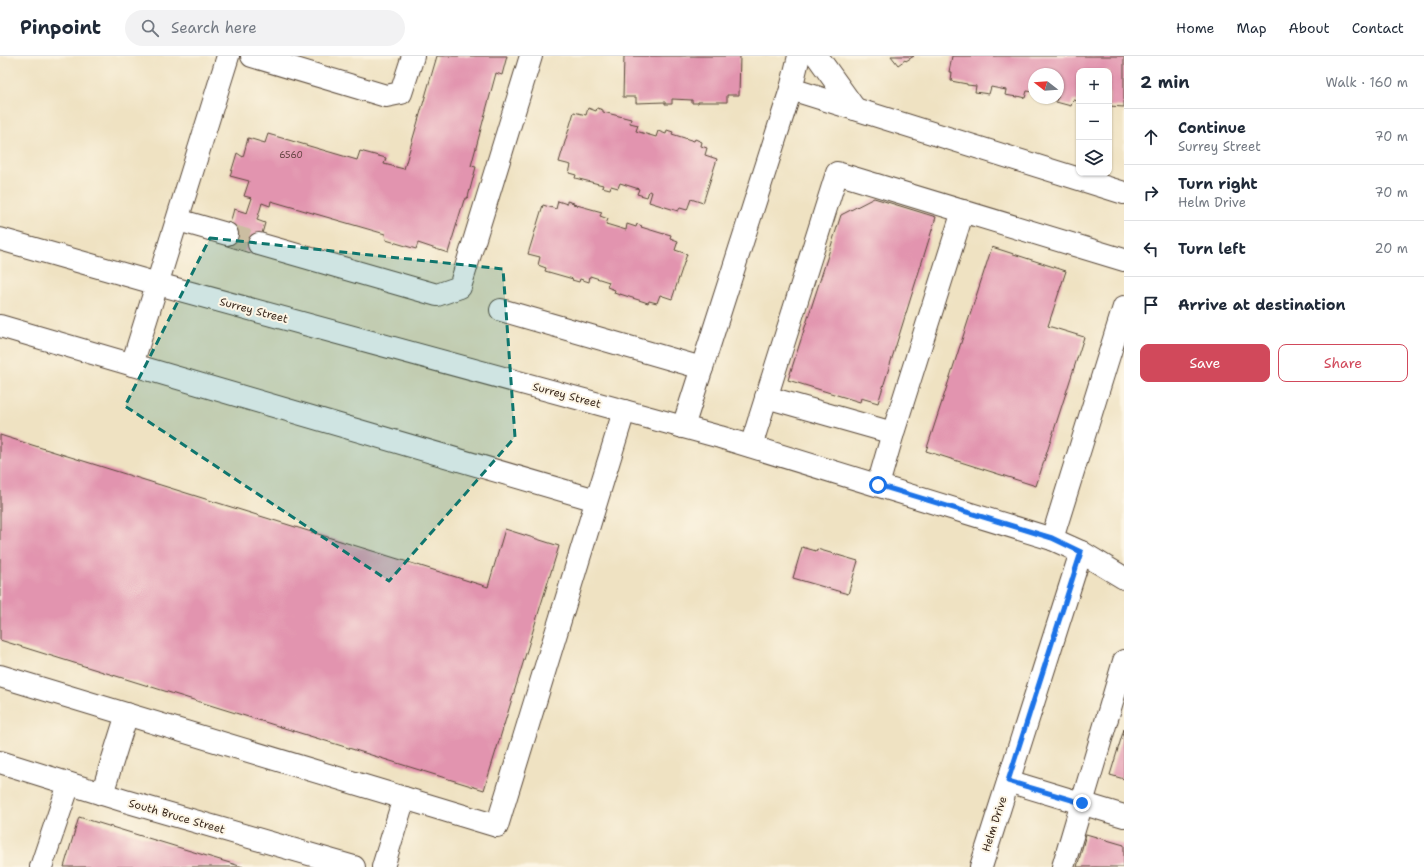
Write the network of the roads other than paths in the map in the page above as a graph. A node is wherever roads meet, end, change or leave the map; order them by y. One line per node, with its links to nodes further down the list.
1 (228, 56): 11 (street)
2 (252, 56): 3 (street)
3 (413, 56)
4 (531, 56): 14 (street)
5 (799, 56): 7 (street)
6 (817, 56): 8 (street)
7 (791, 89): 8 (street); 21 (street)
8 (855, 109): 9 (street)
9 (1124, 192)
10 (963, 211): 15 (street); 22 (street); 25 (street)
11 (178, 220): 12 (street); 16 (street)
12 (227, 234)
13 (0, 239): 16 (street, Surrey Street)
14 (259, 244)
15 (1124, 260)
16 (158, 284): 20 (street); 23 (street, Surrey Street)
17 (1124, 307): 29 (street)
18 (501, 310): 21 (street)
19 (0, 326): 20 (street)
20 (132, 365): 28 (street)
21 (702, 368): 24 (street)
22 (766, 397): 25 (street); 26 (street)
23 (624, 411): 24 (street, Surrey Street); 28 (street)
24 (683, 427): 26 (street, Surrey Street)
25 (893, 433): 27 (street)
26 (751, 446): 27 (street, Surrey Street)
27 (878, 485): 29 (street, Surrey Street)
28 (596, 500): 39 (street)
29 (1052, 538): 30 (street, Surrey Street)
30 (1081, 552): 31 (street, Surrey Street); 36 (street, Helm Drive)
31 (1124, 578)
32 (1124, 661): 40 (street)
33 (0, 676): 34 (street)
34 (127, 714): 38 (street); 39 (street)
35 (0, 762): 37 (street, South Bruce Street)
36 (1008, 781): 40 (street); 45 (street, Helm Drive)
37 (69, 784): 38 (street, South Bruce Street); 42 (street)
38 (102, 794): 43 (street, South Bruce Street)
39 (404, 798): 44 (street)
40 (1082, 803): 41 (street); 46 (street)
41 (1124, 816)
42 (41, 867)
43 (354, 867)
44 (383, 867)
45 (981, 867)
46 (1063, 867)

